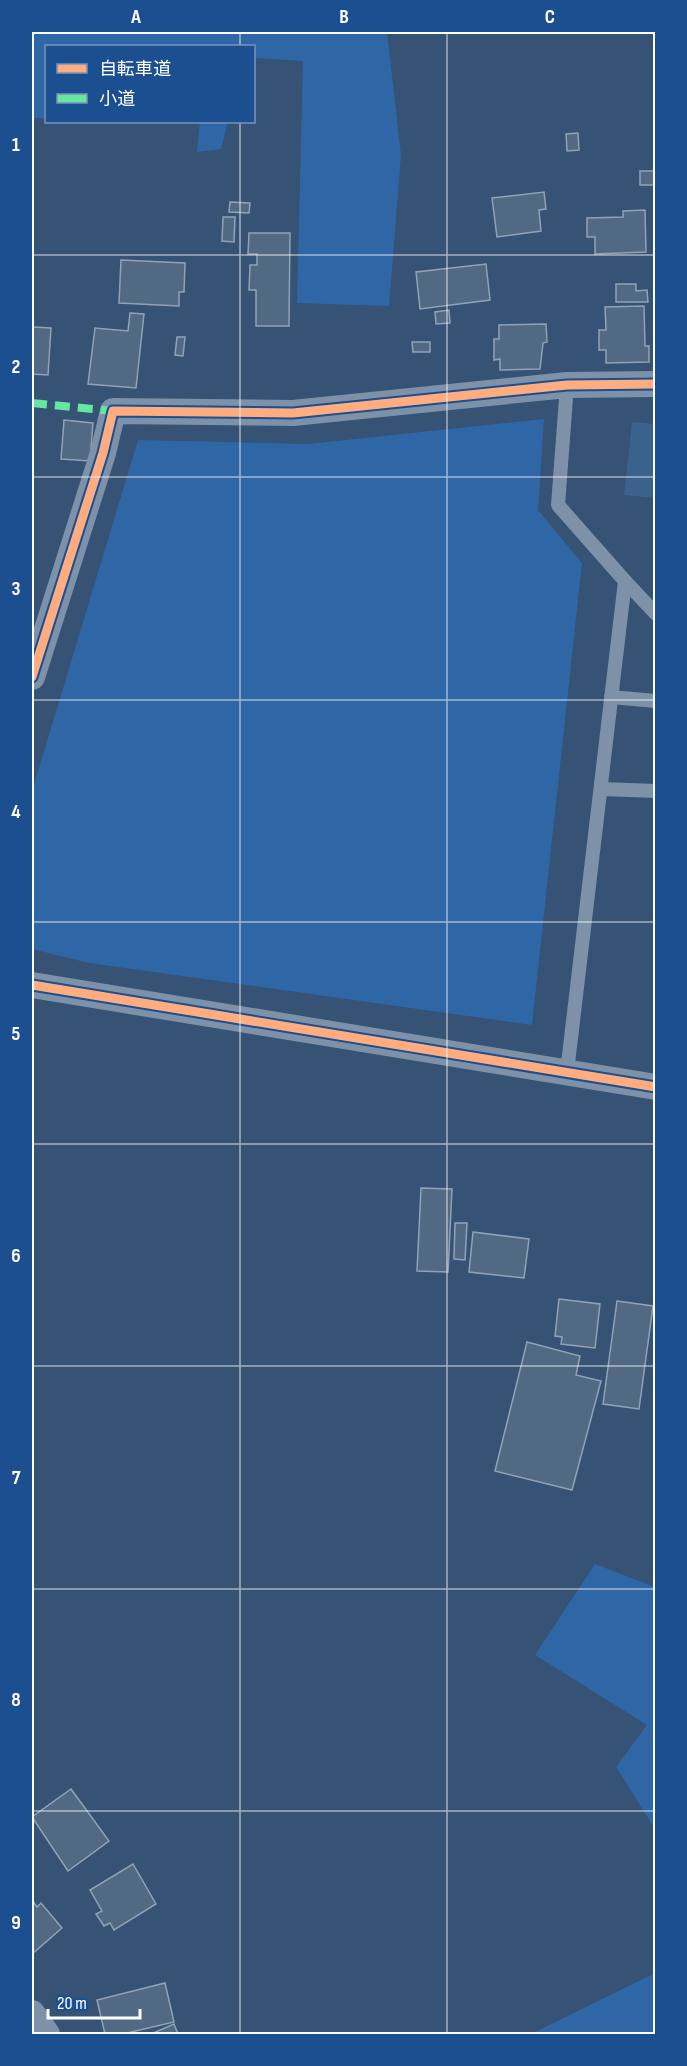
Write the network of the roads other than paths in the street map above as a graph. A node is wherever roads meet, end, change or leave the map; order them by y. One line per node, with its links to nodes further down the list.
1 (656, 384): 2 (street)
2 (567, 385): 3 (lane); 5 (street)
3 (625, 581): 4 (lane); 6 (lane)
4 (656, 614)
5 (32, 677)
6 (611, 697): 7 (lane); 8 (lane)
7 (656, 701)
8 (601, 789): 9 (lane); 11 (lane)
9 (656, 791)
10 (32, 985): 11 (street)
11 (567, 1072): 12 (street)
12 (656, 1087)
13 (32, 2013): 14 (street)
14 (47, 2034)

